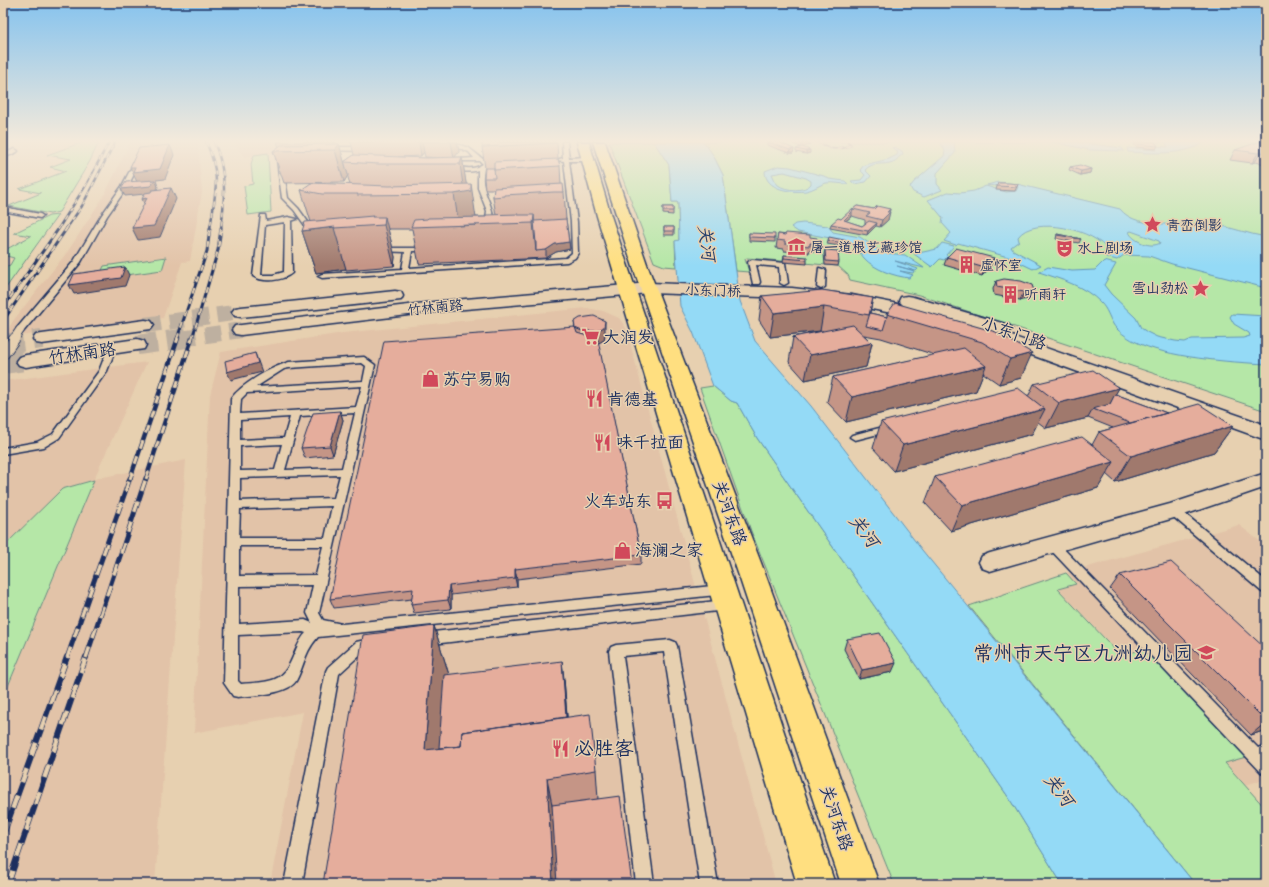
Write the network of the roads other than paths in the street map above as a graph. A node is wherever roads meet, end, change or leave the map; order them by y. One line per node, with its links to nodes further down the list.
1 (126, 183): 26 (lane, bridge)
2 (283, 183): 9 (lane)
3 (480, 183): 11 (lane)
4 (569, 183): 16 (lane)
5 (594, 183): 18 (main road, 关河东路)
6 (611, 183): 18 (main road, 关河东路)
7 (3, 209): 8 (lane)
8 (40, 216)
9 (302, 218): 10 (lane); 12 (lane)
10 (288, 220): 10 (lane)
11 (483, 231)
12 (320, 238)
13 (436, 248): 15 (lane)
14 (372, 250): 15 (lane)
15 (409, 250): 16 (lane)
16 (405, 270): 17 (lane)
17 (322, 276)
18 (648, 283): 19 (main road, 小东门桥); 20 (main road, 竹林南路); 22 (main road, 竹林南路); 54 (main road, 关河东路); 66 (main road, 关河东路)
19 (754, 285): 33 (main road, 小东门路); 35 (main road, 小东门路)
20 (241, 312)
21 (145, 325): 23 (main road, 竹林南路)
22 (242, 330)
23 (42, 339)
24 (137, 345): 25 (main road, 竹林南路)
25 (112, 348): 27 (main road, 竹林南路); 39 (lane)
26 (3, 355)
27 (26, 361)
28 (367, 383): 29 (lane); 29 (lane); 30 (lane)
29 (246, 390): 32 (lane)
30 (361, 410): 31 (lane); 40 (lane)
31 (296, 414): 32 (lane); 37 (lane)
32 (235, 416): 38 (lane)
33 (1266, 422)
34 (900, 426): 36 (lane)
35 (1266, 433)
36 (854, 437)
37 (288, 441): 38 (lane); 41 (lane)
38 (235, 444): 42 (lane)
39 (3, 451)
40 (347, 470): 41 (lane); 44 (lane)
41 (278, 473): 42 (lane)
42 (235, 475): 45 (lane)
43 (1266, 480): 46 (street)
44 (340, 502): 45 (lane); 48 (lane)
45 (234, 505): 47 (lane)
46 (1174, 511): 49 (street); 53 (lane)
47 (234, 542): 48 (lane); 52 (lane)
48 (330, 542): 51 (lane)
49 (1052, 544): 50 (street); 60 (lane)
50 (990, 562)
51 (321, 580): 52 (lane); 55 (lane)
52 (233, 581): 56 (lane)
53 (1266, 588)
54 (724, 597): 55 (lane); 58 (lane); 65 (main road, 关河东路)
55 (341, 629): 57 (lane)
56 (232, 630): 57 (lane); 57 (lane)
57 (316, 632)
58 (407, 640)
59 (384, 643): 62 (lane)
60 (1261, 754): 61 (lane)
61 (1266, 767)
62 (293, 884)
63 (645, 884): 64 (lane)
64 (709, 884)
65 (816, 884)
66 (860, 884)

